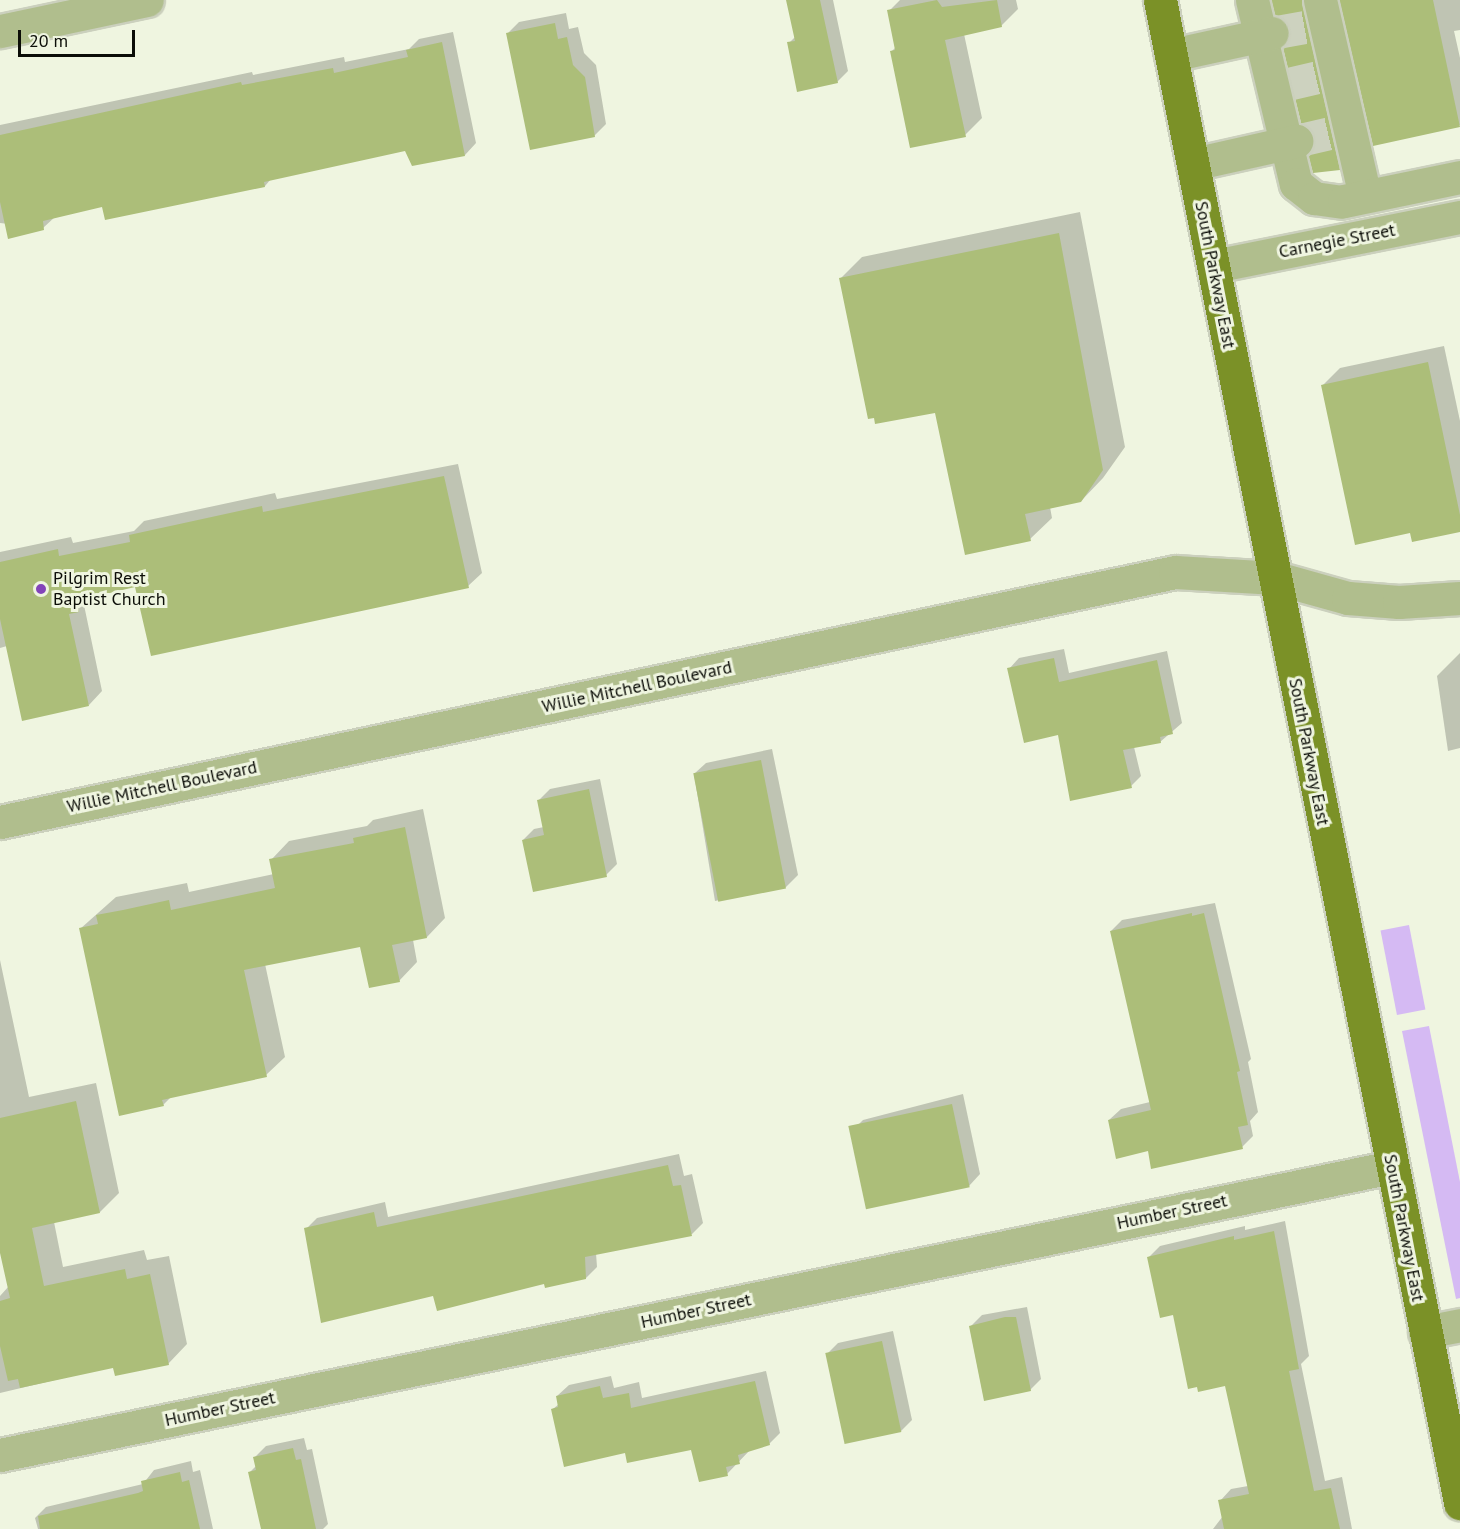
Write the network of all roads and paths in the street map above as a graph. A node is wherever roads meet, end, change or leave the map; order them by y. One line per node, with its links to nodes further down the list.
1 (147, 0): 5 (street)
2 (1160, 0): 7 (main road, South Parkway East)
3 (1252, 0): 6 (street)
4 (1320, 16): 11 (street)
5 (0, 32)
6 (1266, 35): 7 (street); 8 (street)
7 (1171, 55): 9 (main road, South Parkway East)
8 (1291, 142): 9 (street); 11 (street)
9 (1193, 164): 14 (main road, South Parkway East)
10 (1460, 177): 11 (street)
11 (1353, 199): 13 (street)
12 (1460, 217): 13 (street, Carnegie Street)
13 (1347, 240): 14 (street, Carnegie Street)
14 (1214, 266): 15 (main road, South Parkway East)
15 (1276, 578): 16 (street, Willie Mitchell Boulevard); 17 (street, Willie Mitchell Boulevard); 18 (main road, South Parkway East)
16 (1460, 598)
17 (0, 822)
18 (1392, 1167): 20 (main road, South Parkway East); 21 (street, Humber Street)
19 (1460, 1325): 20 (street)
20 (1425, 1332): 22 (main road, South Parkway East)
21 (0, 1455)
22 (1460, 1503)

